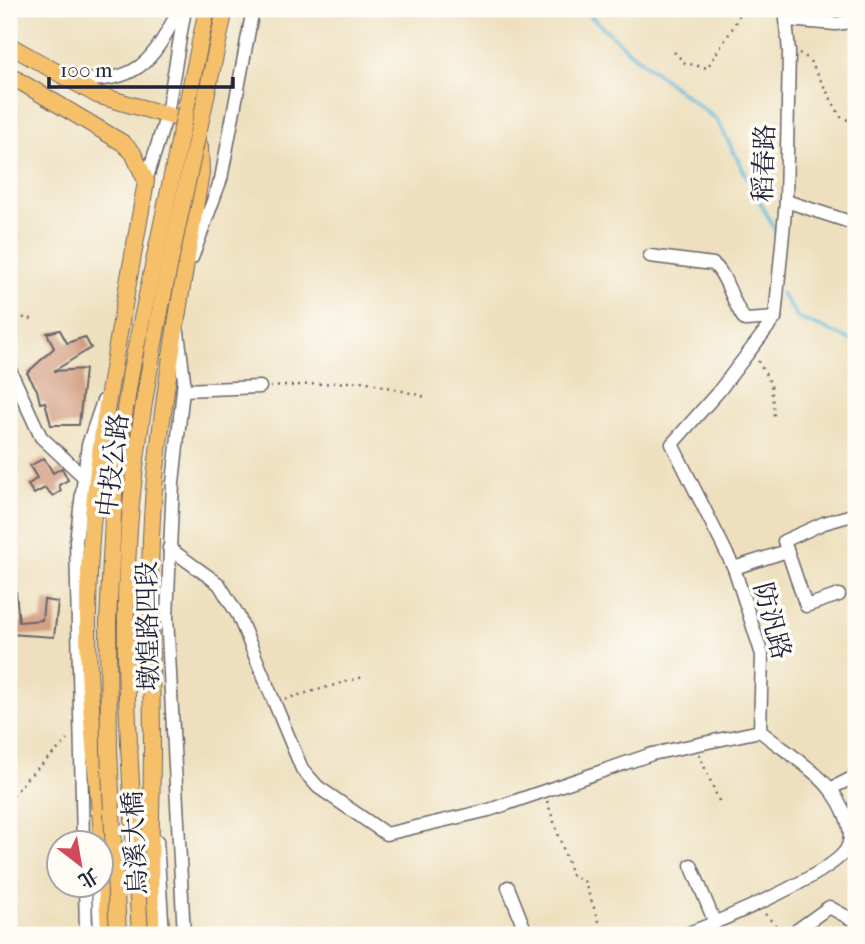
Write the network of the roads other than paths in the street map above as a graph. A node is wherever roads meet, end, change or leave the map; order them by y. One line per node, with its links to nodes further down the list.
1 (179, 9): 10 (street)
2 (185, 9): 11 (street)
3 (207, 9): 45 (main road, 中投公路, bridge)
4 (225, 9): 46 (main road, 中投公路, bridge)
5 (253, 9): 16 (street)
6 (786, 15): 7 (street); 13 (street, 稻春路)
7 (856, 21)
8 (9, 45): 10 (main road)
9 (9, 75): 12 (main road)
10 (66, 78): 11 (main road)
11 (167, 114): 12 (street); 16 (main road)
12 (146, 181): 20 (main road)
13 (786, 201): 14 (street); 18 (street, 稻春路)
14 (856, 224)
15 (650, 256): 18 (street)
16 (183, 281): 17 (main road)
17 (177, 318): 22 (street, 墩煌路四段); 30 (main road)
18 (775, 318): 27 (street, 防汎路)
19 (9, 368): 23 (street)
20 (115, 368): 23 (street); 31 (main road)
21 (260, 387): 22 (street)
22 (183, 390): 25 (street, 墩煌路四段)
23 (83, 476): 34 (street)
24 (856, 514): 26 (street)
25 (170, 548): 29 (street); 49 (street, 墩煌路四段)
26 (787, 551): 27 (street); 28 (street)
27 (734, 568): 29 (street, 防汎路)
28 (839, 595)
29 (760, 731): 33 (street)
30 (152, 748): 47 (main road); 48 (street, 烏溪大橋)
31 (93, 752): 35 (street, 烏溪大橋); 44 (main road)
32 (856, 776): 33 (street)
33 (830, 789): 41 (street)
34 (83, 828)
35 (96, 828)
36 (691, 865): 41 (street)
37 (508, 887): 50 (street)
38 (85, 898): 42 (street)
39 (99, 898): 43 (street, 烏溪大橋)
40 (856, 915): 52 (street)
41 (715, 923): 51 (street)
42 (86, 935)
43 (100, 935)
44 (109, 935)
45 (118, 935)
46 (141, 935)
47 (152, 935)
48 (163, 935)
49 (184, 935)
50 (527, 935)
51 (684, 935)
52 (790, 935)

